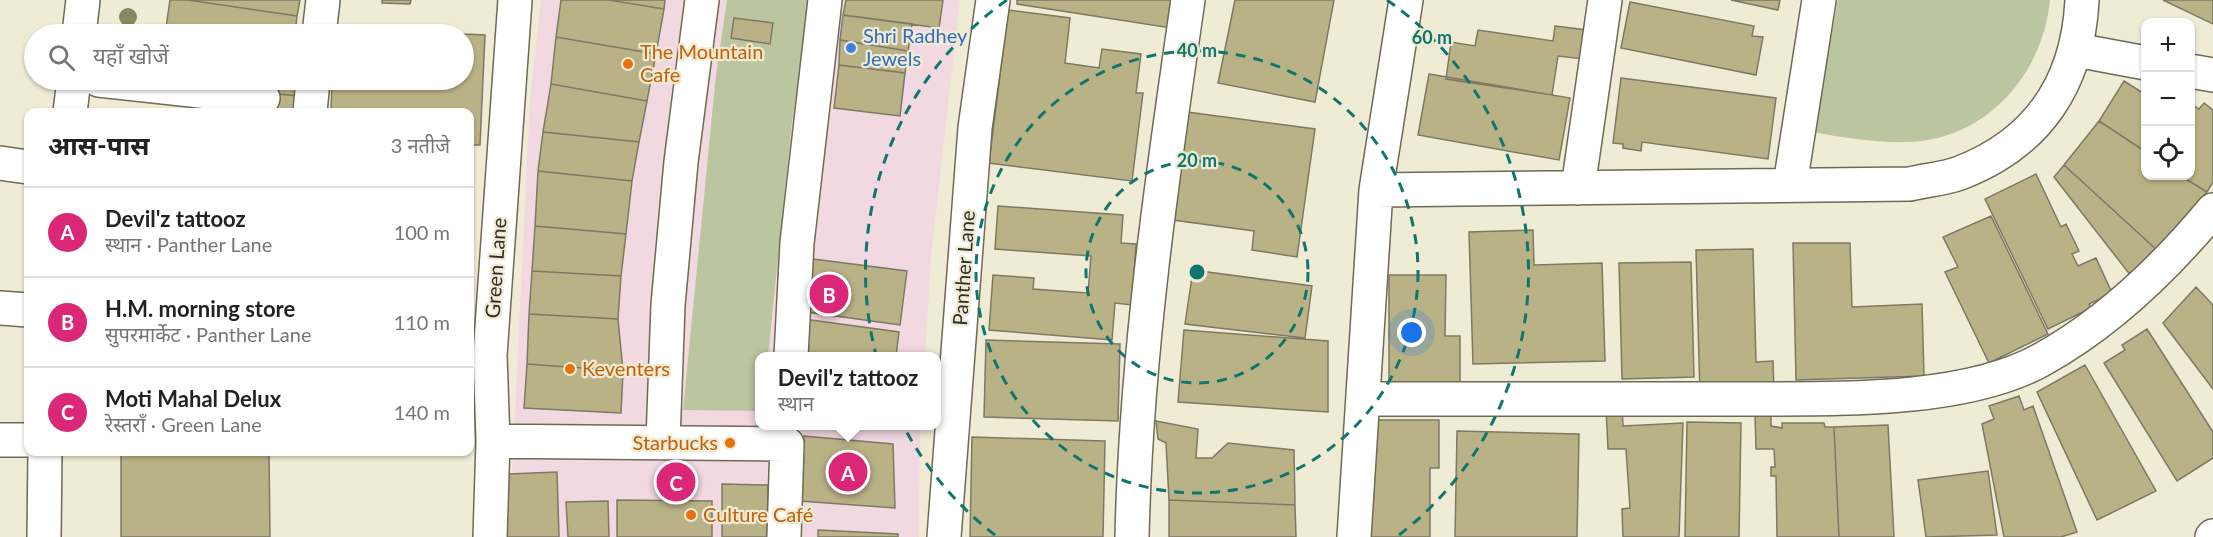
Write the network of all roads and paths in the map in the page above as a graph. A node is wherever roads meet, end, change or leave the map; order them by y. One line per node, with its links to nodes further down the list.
1 (84, 0): 12 (street)
2 (322, 0): 13 (street)
3 (515, 0): 35 (street, Green Lane)
4 (702, 0): 41 (street)
5 (825, 0): 34 (street)
6 (993, 0): 46 (street, Panther Lane)
7 (1188, 0): 47 (street)
8 (1406, 0): 30 (street)
9 (1605, 0): 29 (street)
10 (1819, 0): 28 (street)
11 (2082, 0): 14 (street)
12 (80, 24)
13 (320, 24)
14 (2076, 50): 15 (street); 28 (street)
15 (2141, 62)
16 (2195, 72): 17 (street)
17 (2213, 75)
18 (73, 90): 22 (street)
19 (190, 90): 21 (street)
20 (313, 90): 23 (street)
21 (262, 98)
22 (70, 108)
23 (310, 108)
24 (0, 144): 25 (street)
25 (24, 147)
26 (0, 163): 27 (street)
27 (24, 166)
28 (1790, 185): 29 (street)
29 (1578, 188): 30 (street)
30 (1376, 190): 36 (street)
31 (2213, 210): 36 (street)
32 (0, 308): 33 (street)
33 (24, 310)
34 (791, 352)
35 (480, 355): 40 (street, Green Lane)
36 (1363, 399): 48 (street)
37 (787, 435): 41 (street); 45 (street)
38 (0, 440): 39 (street)
39 (24, 440)
40 (492, 441): 41 (street); 44 (street, Green Lane)
41 (663, 441)
42 (45, 456): 43 (street)
43 (44, 537)
44 (490, 537)
45 (784, 537)
46 (944, 537)
47 (1132, 537)
48 (1354, 537)

